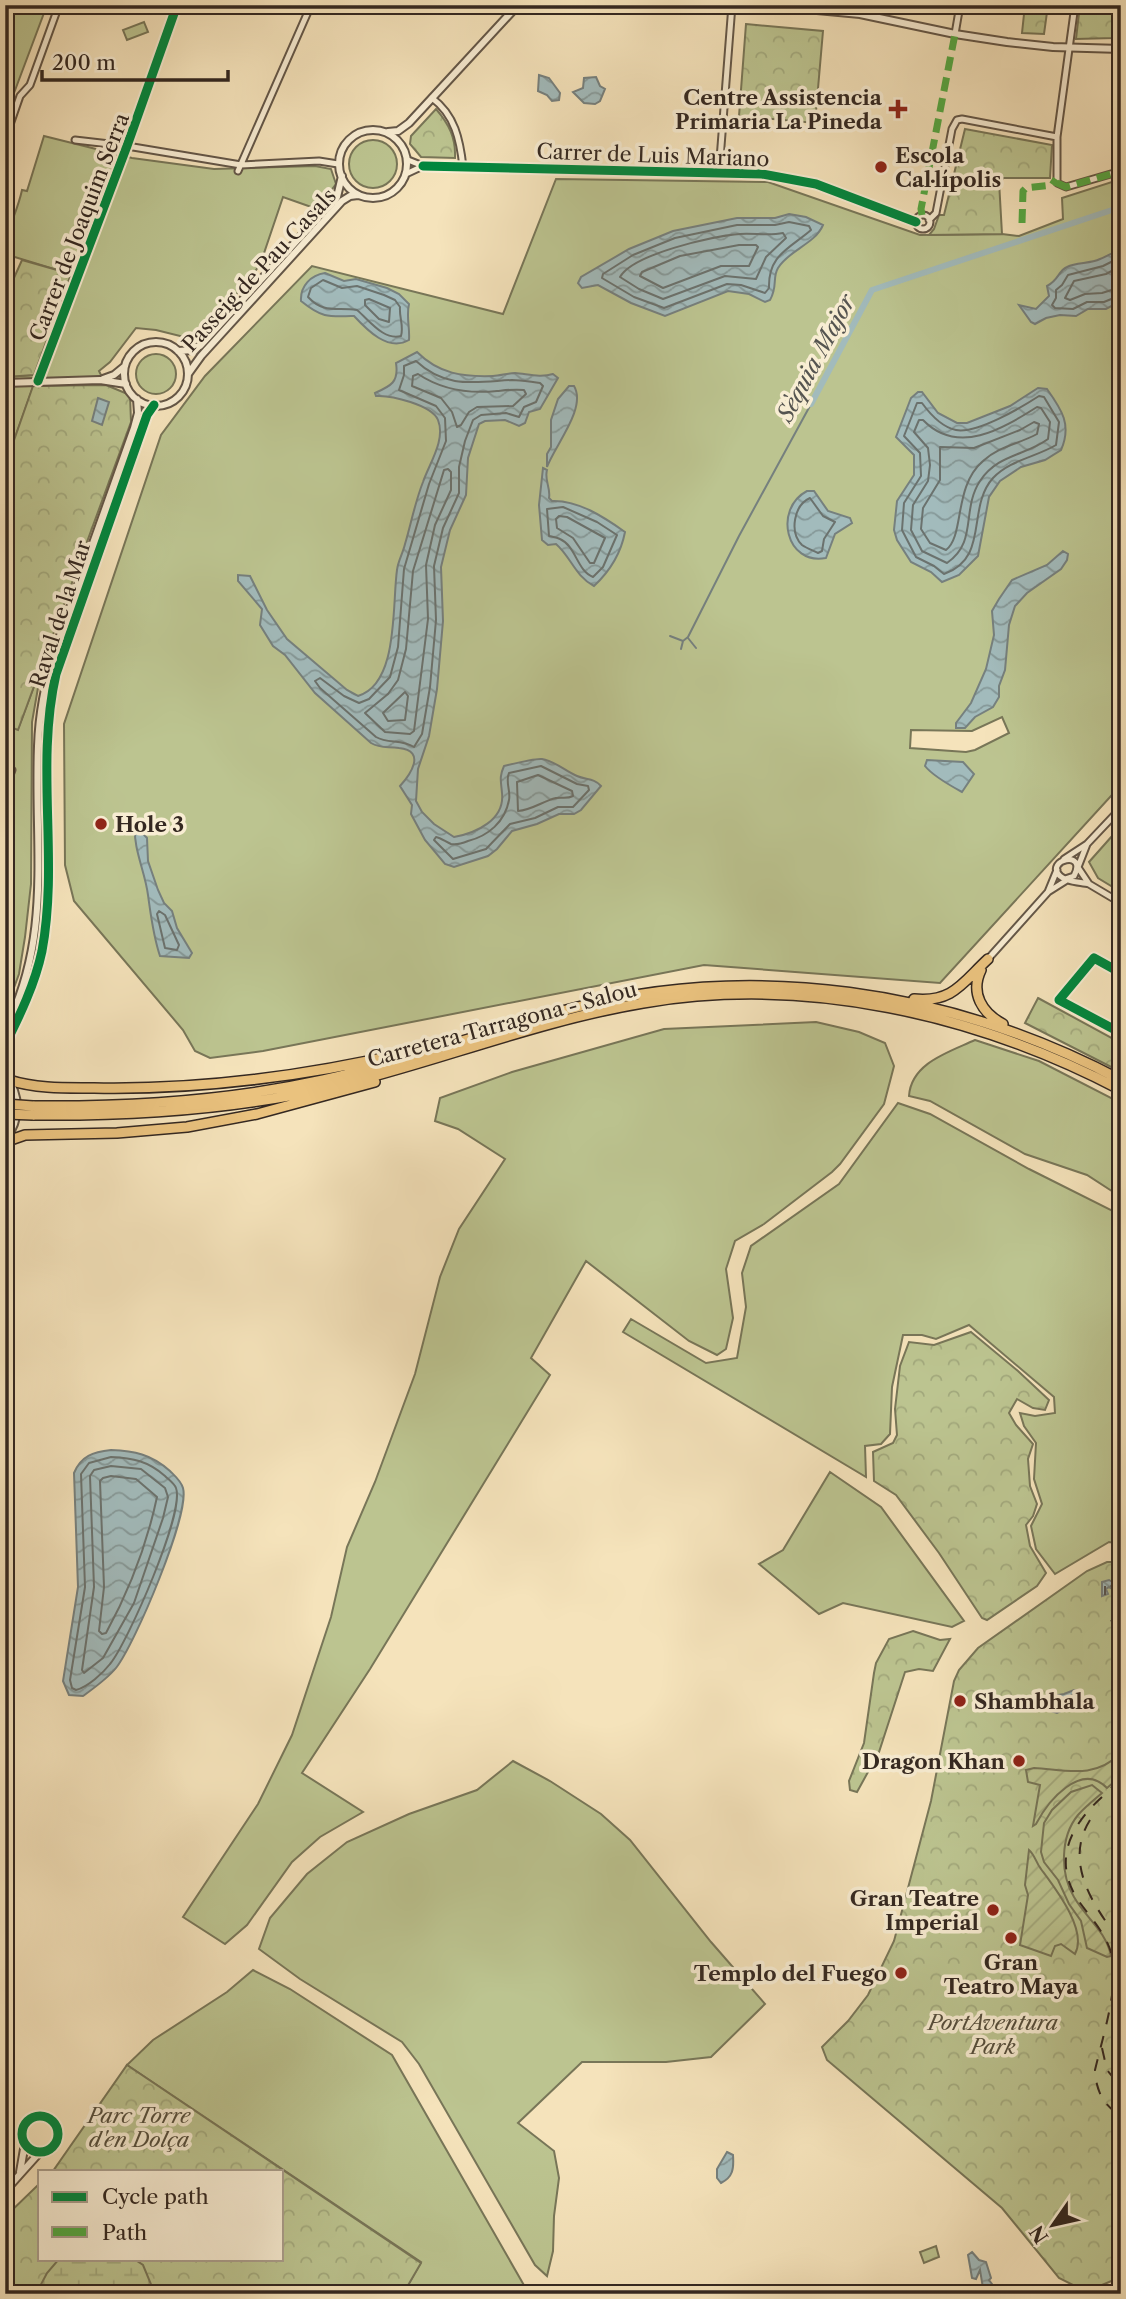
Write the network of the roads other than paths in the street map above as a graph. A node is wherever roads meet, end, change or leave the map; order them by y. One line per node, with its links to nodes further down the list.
1 (59, 5): 16 (street)
2 (177, 5): 19 (street, Carrer de Joaquim Serra)
3 (311, 5): 24 (street)
4 (518, 5): 12 (street)
5 (732, 5): 26 (street)
6 (763, 5): 9 (street)
7 (960, 5): 9 (street)
8 (1075, 5): 10 (street)
9 (955, 34): 10 (street)
10 (1069, 48): 11 (street); 15 (street)
11 (1121, 49)
12 (432, 98): 13 (street); 23 (street)
13 (409, 123): 14 (street); 18 (street)
14 (388, 132): 18 (street); 21 (street)
15 (1057, 137): 25 (street); 30 (street)
16 (5, 139)
17 (75, 140): 19 (street)
18 (402, 145): 20 (street)
19 (127, 146): 24 (street); 36 (street, Carrer de Joaquim Serra)
20 (408, 160): 22 (street, Carrer de Luis Mariano); 27 (street)
21 (338, 164): 24 (street); 28 (street)
22 (423, 166): 23 (street, Carrer de Luis Mariano); 27 (street, Carrer de Luis Mariano)
23 (463, 166): 26 (street, Carrer de Luis Mariano)
24 (239, 168)
25 (1121, 171)
26 (719, 173): 31 (street, Carrer de Luis Mariano)
27 (406, 174): 29 (street)
28 (342, 176): 29 (street); 32 (street, Passeig de Pau Casals)
29 (358, 195): 34 (street, Passeig de Pau Casals)
30 (929, 220): 31 (street); 31 (street)
31 (916, 222)
32 (178, 351): 33 (street); 34 (street)
33 (125, 366): 35 (street); 38 (street)
34 (188, 374): 40 (street)
35 (100, 380): 36 (street); 38 (street)
36 (38, 381): 37 (street)
37 (5, 383)
38 (126, 384): 39 (street)
39 (137, 399): 40 (street); 55 (street, Raval de la Mar)
40 (153, 405): 60 (street, Raval de la Mar)
41 (12, 770): 42 (street)
42 (5, 789)
43 (1121, 808): 44 (street)
44 (1087, 844): 45 (street); 46 (street)
45 (1063, 860): 46 (street); 47 (street)
46 (1077, 868): 48 (street); 49 (street)
47 (1057, 870): 48 (street); 50 (street)
48 (1068, 879): 49 (street); 50 (street)
49 (1088, 884): 51 (street)
50 (1048, 892): 52 (street)
51 (1121, 903)
52 (988, 959): 54 (highway); 58 (highway)
53 (1121, 973): 56 (street)
54 (855, 994): 57 (highway, Carretera Tarragona - Salou); 58 (highway, Carretera Tarragona - Salou)
55 (5, 1030)
56 (1121, 1033)
57 (486, 1034): 61 (highway); 65 (highway, Carretera Tarragona - Salou)
58 (1029, 1037): 62 (highway, Carretera Tarragona - Salou)
59 (496, 1041): 63 (highway, Carretera Tarragona - Salou); 65 (highway, Carretera Tarragona - Salou); 67 (highway)
60 (5, 1045)
61 (7, 1077): 67 (street)
62 (1121, 1080)
63 (1121, 1090)
64 (5, 1104): 65 (highway, Carretera Tarragona - Salou, bridge)
65 (33, 1110): 66 (highway, Carretera Tarragona - Salou, bridge)
66 (5, 1114)
67 (5, 1141)
68 (25, 2143): 69 (street); 69 (street); 70 (street)
69 (40, 2152): 70 (street)
70 (20, 2172): 71 (street)
71 (5, 2192)

